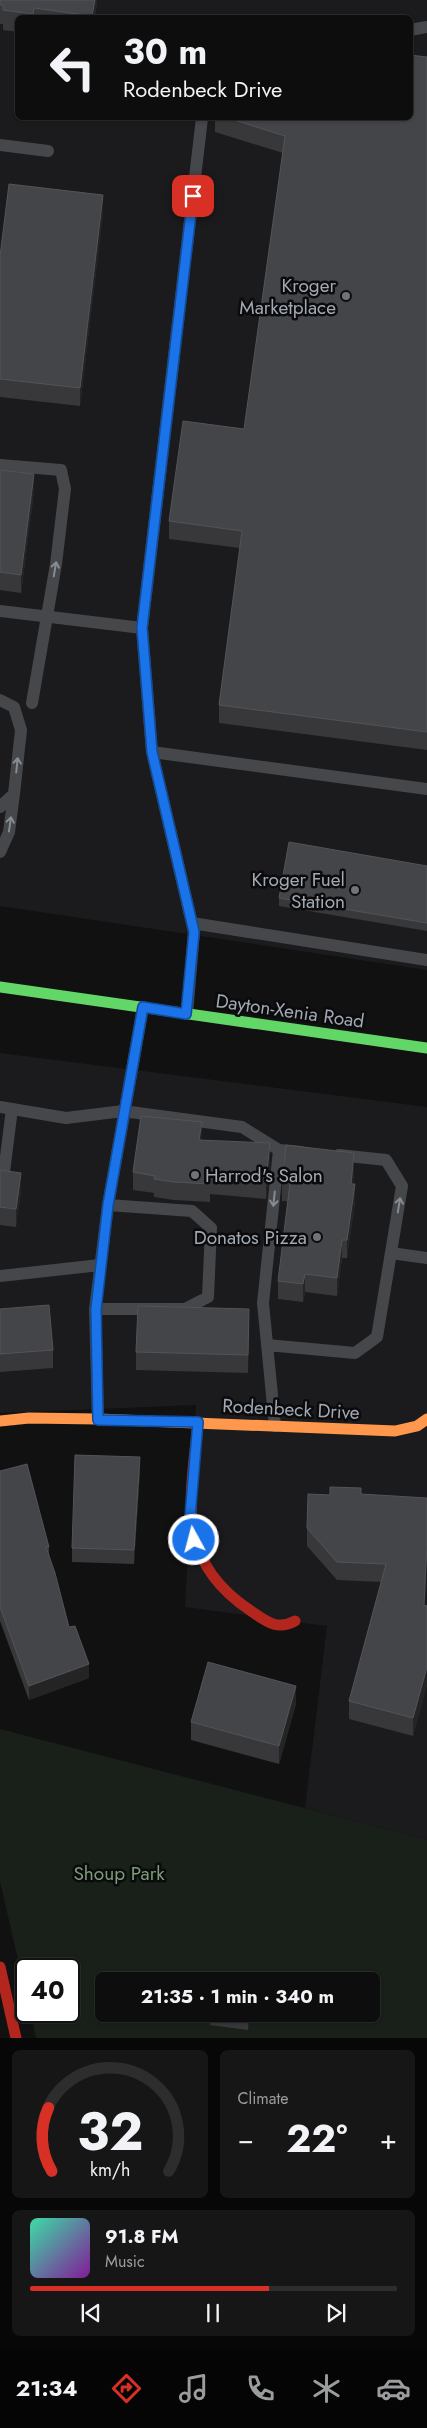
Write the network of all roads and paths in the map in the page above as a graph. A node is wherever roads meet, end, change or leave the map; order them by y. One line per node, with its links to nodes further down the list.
1 (427, 27): 2 (lane)
2 (413, 29)
3 (202, 120): 9 (lane)
4 (0, 145): 5 (lane)
5 (48, 151)
6 (0, 465): 8 (lane, one-way to 6)
7 (0, 611): 8 (lane)
8 (46, 617): 9 (lane); 11 (lane)
9 (142, 628): 12 (lane)
10 (0, 700): 14 (lane, one-way to 10)
11 (32, 702)
12 (152, 752): 13 (lane); 17 (lane)
13 (427, 789)
14 (14, 794): 15 (lane); 16 (lane, one-way to 14)
15 (0, 807)
16 (0, 852)
17 (192, 923): 18 (lane); 21 (lane)
18 (427, 960)
19 (0, 987): 20 (street, Dayton-Xenia Road)
20 (143, 1007): 21 (street, Dayton-Xenia Road); 24 (lane)
21 (186, 1014): 22 (street, Dayton-Xenia Road)
22 (427, 1048)
23 (6, 1108): 24 (lane); 26 (lane)
24 (123, 1111): 25 (lane); 27 (lane)
25 (279, 1150): 28 (lane, one-way to 25); 33 (lane, one-way to 33)
26 (3, 1180)
27 (108, 1205): 30 (lane); 32 (lane)
28 (391, 1253): 29 (lane); 33 (lane)
29 (427, 1258)
30 (100, 1265): 31 (lane); 32 (lane)
31 (0, 1276)
32 (96, 1309): 34 (lane)
33 (267, 1345): 38 (lane)
34 (98, 1420): 35 (street, Rodenbeck Drive); 36 (street, Rodenbeck Drive)
35 (0, 1421)
36 (198, 1422): 38 (street, Rodenbeck Drive); 40 (street)
37 (422, 1422): 38 (street, Rodenbeck Drive); 39 (lane)
38 (275, 1426)
39 (427, 1440)
40 (295, 1622)
41 (0, 1967): 42 (street)
42 (16, 2038)

